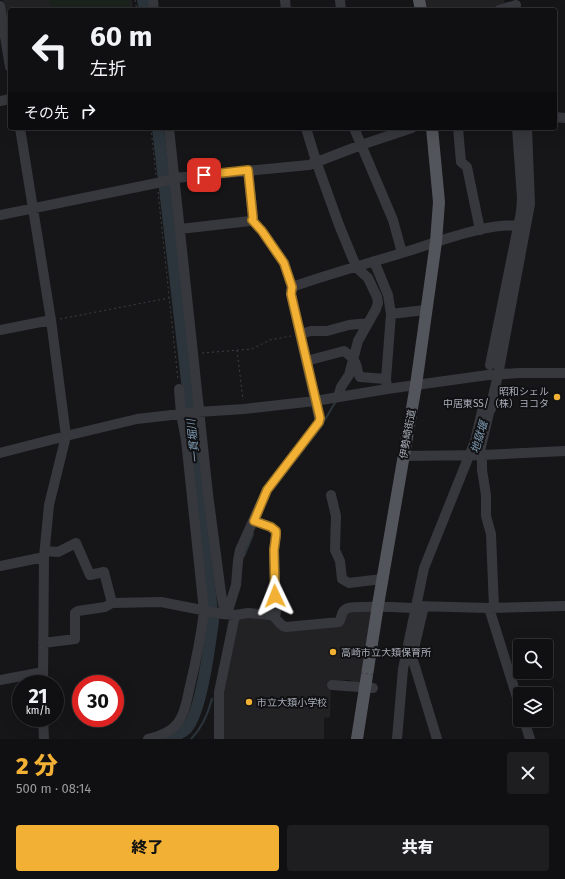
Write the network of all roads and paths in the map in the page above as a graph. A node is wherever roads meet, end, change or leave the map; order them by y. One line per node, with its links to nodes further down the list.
1 (0, 6): 2 (street)
2 (8, 55)
3 (20, 130): 18 (street)
4 (151, 130): 17 (path)
5 (169, 130): 16 (street)
6 (307, 130): 14 (street)
7 (355, 130): 13 (street)
8 (406, 130): 13 (street)
9 (432, 130): 24 (main road, 伊勢崎街道)
10 (458, 130): 23 (street)
11 (517, 130): 21 (street)
12 (526, 130): 21 (street)
13 (361, 145): 14 (street); 25 (street)
14 (316, 161): 15 (street); 27 (street)
15 (248, 170): 16 (street); 20 (street)
16 (174, 179): 17 (street); 22 (street)
17 (158, 183): 18 (street); 29 (path)
18 (33, 208): 19 (street); 32 (street)
19 (0, 215)
20 (252, 220): 22 (street); 28 (street)
21 (522, 226): 23 (street); 40 (street); 42 (street)
22 (180, 229): 37 (street)
23 (480, 230): 24 (street)
24 (436, 242): 25 (street); 30 (main road, 伊勢崎街道)
25 (402, 253): 26 (street)
26 (374, 261): 27 (street); 31 (street)
27 (356, 266): 28 (street); 33 (street)
28 (292, 287): 35 (street)
29 (169, 298): 32 (path); 45 (path)
30 (425, 310): 31 (street); 44 (main road, 伊勢崎街道)
31 (391, 314): 43 (street)
32 (51, 320): 34 (street); 51 (street)
33 (368, 323): 35 (street); 38 (street)
34 (0, 330)
35 (300, 334): 36 (path); 39 (street)
36 (237, 350): 37 (path); 48 (path)
37 (194, 354): 49 (street)
38 (353, 358): 39 (street); 43 (street); 46 (street)
39 (306, 361): 47 (street)
40 (490, 366)
41 (565, 373): 42 (street)
42 (498, 375): 44 (street); 54 (street)
43 (386, 384): 44 (street); 46 (street)
44 (416, 385): 55 (main road, 伊勢崎街道)
45 (179, 389): 50 (street)
46 (338, 397): 47 (street)
47 (315, 401): 48 (street); 57 (street)
48 (244, 404): 49 (street)
49 (199, 412): 50 (street); 67 (street)
50 (182, 414): 51 (street); 66 (street)
51 (66, 436): 53 (street); 58 (street)
52 (565, 451): 54 (street)
53 (0, 453)
54 (477, 455): 55 (street); 64 (street); 65 (street)
55 (403, 456): 60 (main road, 伊勢崎街道)
56 (331, 495): 60 (street)
57 (254, 521): 67 (street); 68 (street)
58 (44, 554): 59 (street); 61 (street); 69 (street)
59 (0, 566)
60 (382, 579): 62 (main road, 伊勢崎街道)
61 (112, 603): 66 (street); 69 (street)
62 (378, 606): 64 (street); 68 (street); 75 (main road, 伊勢崎街道)
63 (565, 606): 65 (street)
64 (418, 607): 65 (street); 83 (street); 84 (street)
65 (492, 608): 76 (street)
66 (205, 611): 67 (street); 80 (street)
67 (227, 614): 68 (street); 81 (street)
68 (274, 617)
69 (43, 643): 70 (street)
70 (43, 672): 73 (street)
71 (361, 673): 72 (path, bridge)
72 (375, 675)
73 (0, 680)
74 (332, 685): 75 (street)
75 (369, 687): 82 (main road, 伊勢崎街道)
76 (514, 687)
77 (44, 727): 79 (street)
78 (526, 727): 85 (street)
79 (44, 739)
80 (148, 739)
81 (218, 739)
82 (357, 739)
83 (397, 739)
84 (437, 739)
85 (530, 739)

